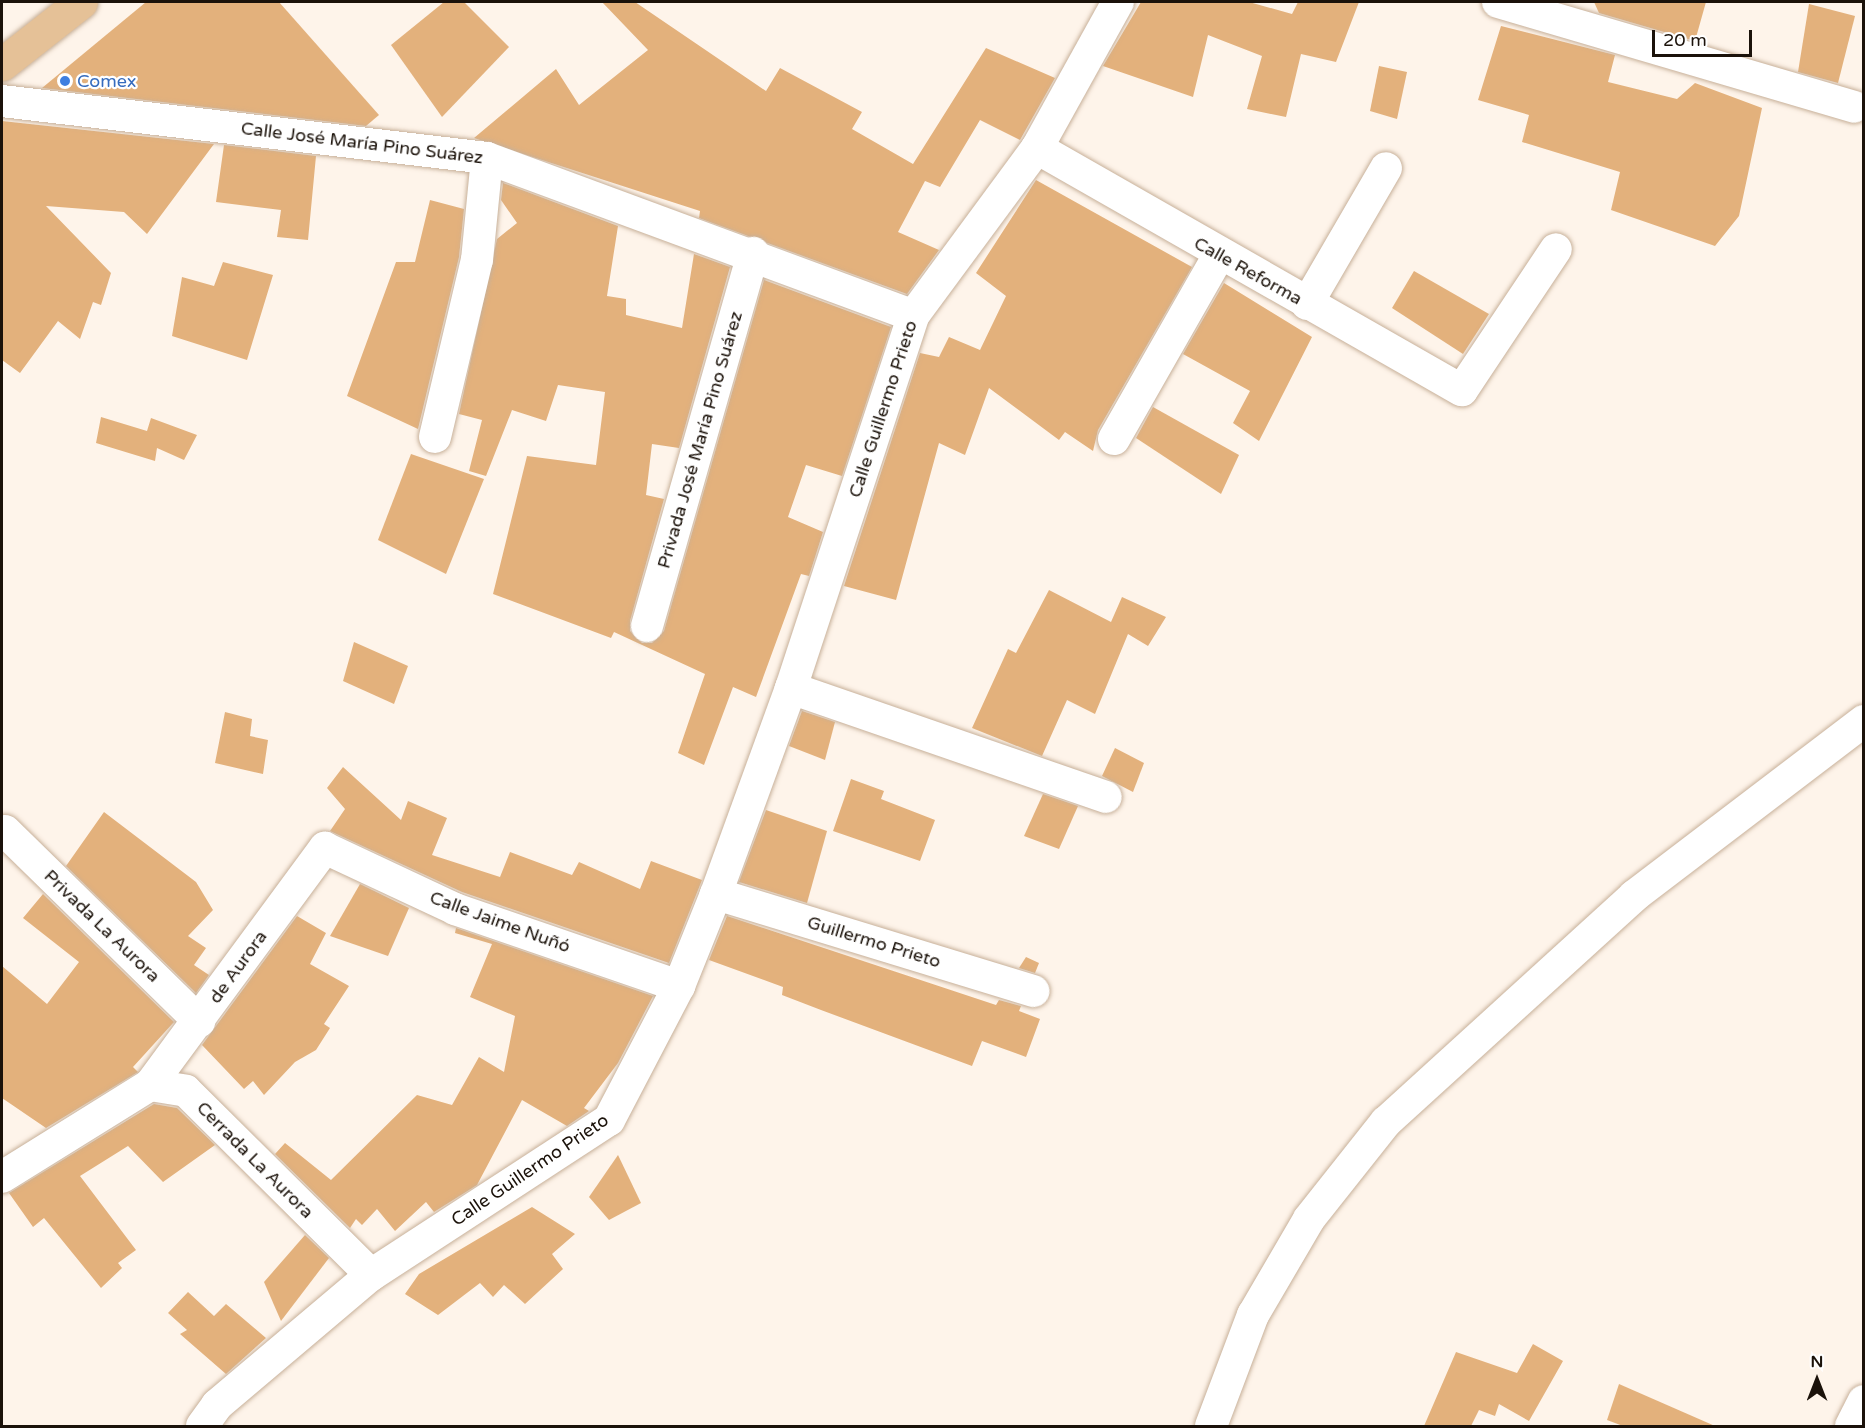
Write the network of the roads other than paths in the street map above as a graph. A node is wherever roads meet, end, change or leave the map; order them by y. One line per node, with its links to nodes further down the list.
1 (81, 2): 4 (main road)
2 (1118, 2): 7 (street, Calle Guillermo Prieto)
3 (1498, 2): 6 (street)
4 (2, 64)
5 (2, 101): 8 (street, Calle José María Pino Suárez)
6 (1854, 107)
7 (1037, 148): 12 (street, Calle Reforma); 14 (street, Calle Guillermo Prieto)
8 (487, 158): 11 (street, Calle José María Pino Suárez); 15 (street)
9 (1386, 168): 13 (street)
10 (1556, 249): 13 (street, Calle Reforma)
11 (753, 253): 14 (street, Calle José María Pino Suárez); 17 (street, Privada José María Pino Suárez)
12 (1219, 255): 13 (street, Calle Reforma); 16 (street)
13 (1307, 304)
14 (912, 316): 18 (street, Calle Guillermo Prieto)
15 (435, 437)
16 (1114, 439)
17 (647, 626)
18 (791, 688): 20 (street); 23 (street, Calle Guillermo Prieto)
19 (1863, 721): 32 (street)
20 (1106, 797)
21 (5, 831): 26 (street, Privada La Aurora)
22 (325, 848): 24 (street, Calle Jaime Nuñó); 26 (street, de Aurora)
23 (716, 894): 24 (street, Calle Guillermo Prieto); 25 (street, Guillermo Prieto)
24 (679, 986): 29 (street, Calle Guillermo Prieto)
25 (1033, 991)
26 (199, 1021): 27 (street, de Aurora)
27 (150, 1085): 28 (street); 29 (street, Cerrada La Aurora)
28 (2, 1176)
29 (371, 1275): 31 (street, Calle Guillermo Prieto)
30 (1863, 1401): 33 (street)
31 (202, 1426)
32 (1211, 1426)
33 (1851, 1426)

